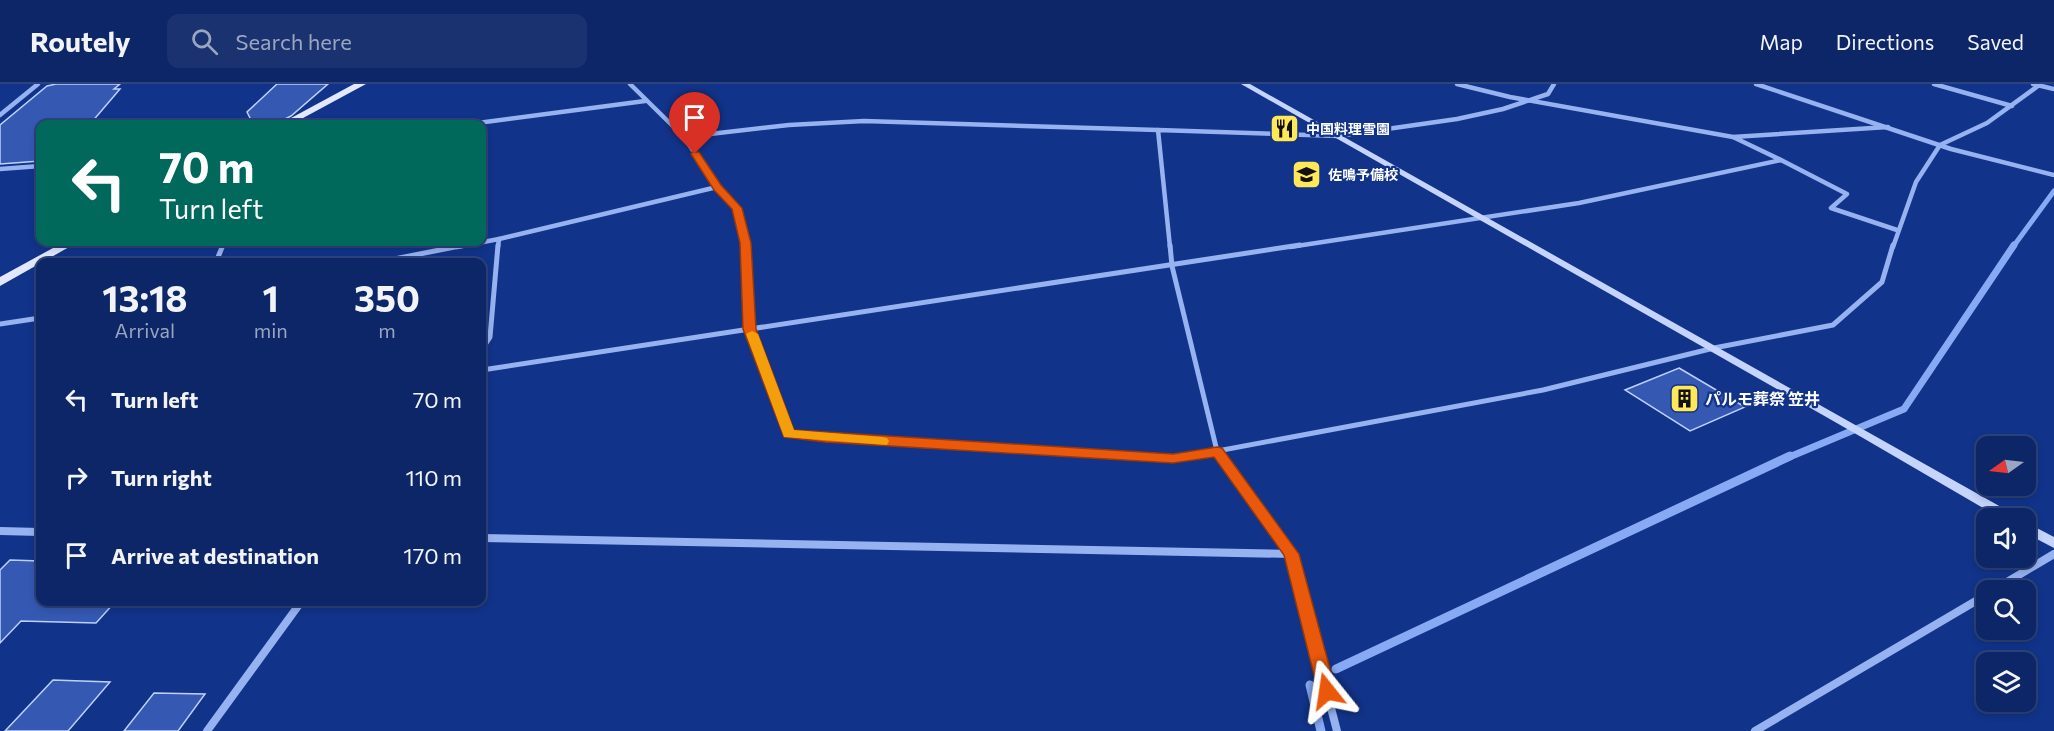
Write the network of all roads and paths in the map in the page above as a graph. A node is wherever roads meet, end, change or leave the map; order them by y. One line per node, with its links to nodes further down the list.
1 (38, 84): 14 (street)
2 (361, 84): 15 (main road)
3 (630, 84): 11 (street)
4 (1245, 84): 19 (street)
5 (1457, 84): 12 (street)
6 (1554, 84): 12 (street)
7 (1756, 84): 17 (street)
8 (1934, 84): 13 (street)
9 (2035, 85): 10 (street); 13 (street)
10 (2054, 90)
11 (645, 101): 16 (street); 20 (street)
12 (1531, 101): 19 (street); 21 (street)
13 (2012, 106): 22 (street)
14 (0, 115)
15 (293, 120)
16 (486, 122)
17 (1888, 127): 21 (street); 22 (street)
18 (1158, 130): 19 (street); 20 (street); 37 (street)
19 (1338, 136): 28 (street)
20 (684, 137): 27 (street)
21 (1733, 137): 23 (street)
22 (1940, 145): 26 (street); 29 (street)
23 (1781, 160): 28 (street); 29 (street)
24 (36, 166): 25 (street)
25 (0, 169)
26 (2054, 175)
27 (717, 187): 30 (street); 41 (street)
28 (1483, 217): 37 (street); 43 (street)
29 (1897, 230): 43 (street)
30 (499, 239): 31 (street); 42 (street)
31 (486, 241)
32 (65, 246): 34 (main road)
33 (462, 246): 35 (street)
34 (43, 258)
35 (400, 258)
36 (36, 262): 38 (main road)
37 (1172, 266): 41 (street); 45 (street)
38 (0, 282)
39 (36, 319): 40 (street)
40 (0, 324)
41 (750, 329): 44 (street); 45 (street)
42 (486, 343)
43 (1714, 348): 45 (street); 46 (street)
44 (486, 369)
45 (1217, 451): 52 (street)
46 (1993, 508)
47 (0, 531): 48 (street)
48 (36, 532)
49 (2036, 533): 51 (street)
50 (486, 538): 52 (street)
51 (2054, 543)
52 (1291, 554): 58 (street)
53 (2054, 554): 54 (street)
54 (2010, 580)
55 (1976, 601): 59 (street)
56 (298, 606): 57 (street)
57 (207, 731)
58 (1337, 731)
59 (1755, 731)

